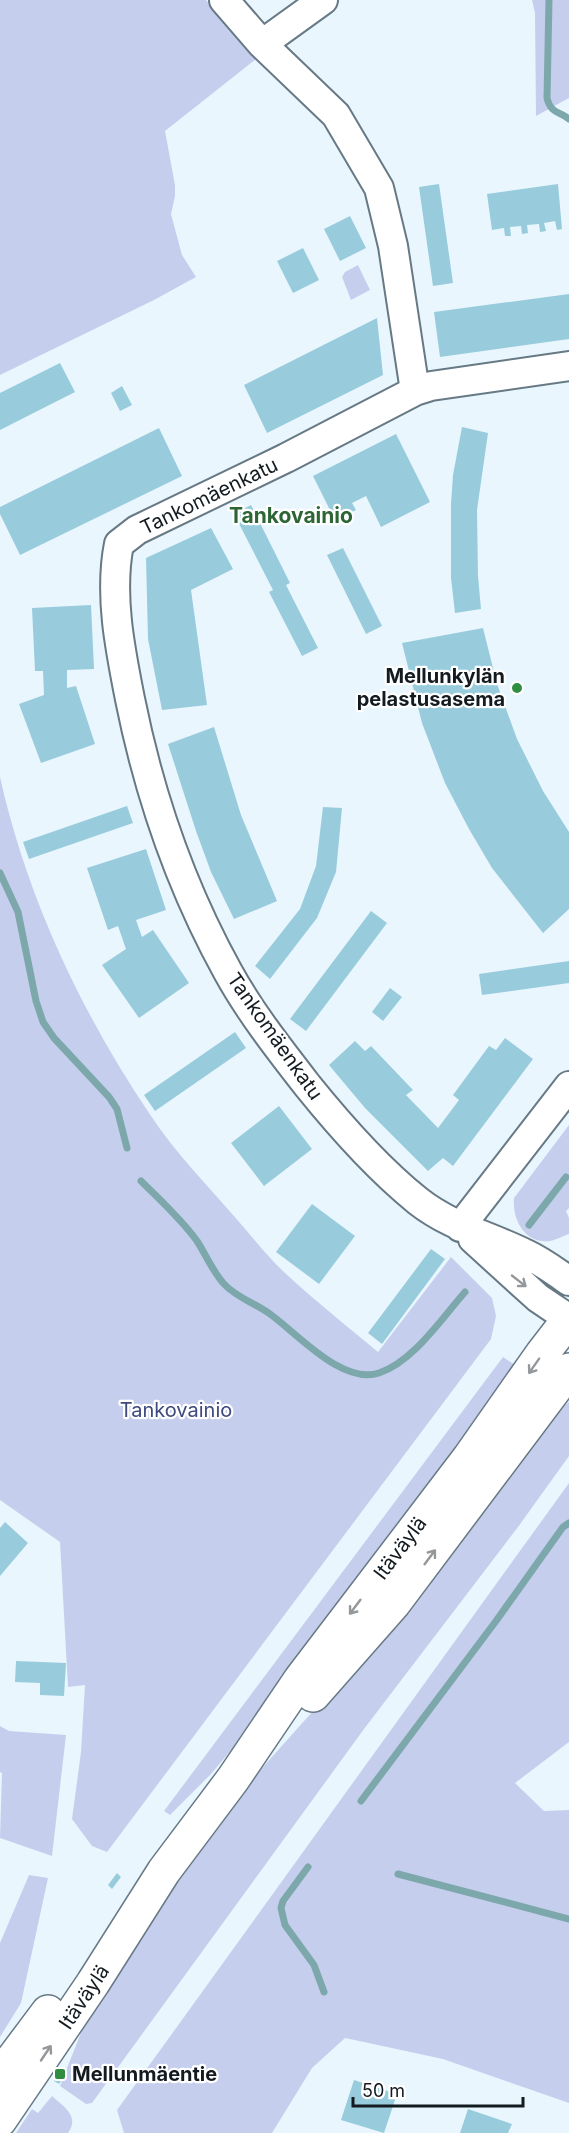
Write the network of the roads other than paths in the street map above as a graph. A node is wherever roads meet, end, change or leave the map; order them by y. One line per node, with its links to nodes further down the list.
1 (224, 0): 3 (street)
2 (323, 0): 3 (street)
3 (262, 44): 5 (street)
4 (569, 366): 5 (street, Tankomäenkatu)
5 (415, 391): 7 (street, Tankomäenkatu)
6 (569, 1086): 7 (street)
7 (460, 1227): 8 (street, Tankomäenkatu); 9 (street, Tankomäenkatu, one-way to 9)
8 (569, 1281)
9 (569, 1319): 11 (main road, Itäväylä, one-way to 11)
10 (569, 1370): 11 (main road, Itäväylä, one-way to 10)
11 (233, 1779): 12 (main road, Itäväylä)
12 (164, 1871): 13 (main road, Itäväylä); 14 (main road, Itäväylä, one-way to 12)
13 (0, 2076)
14 (0, 2120)

